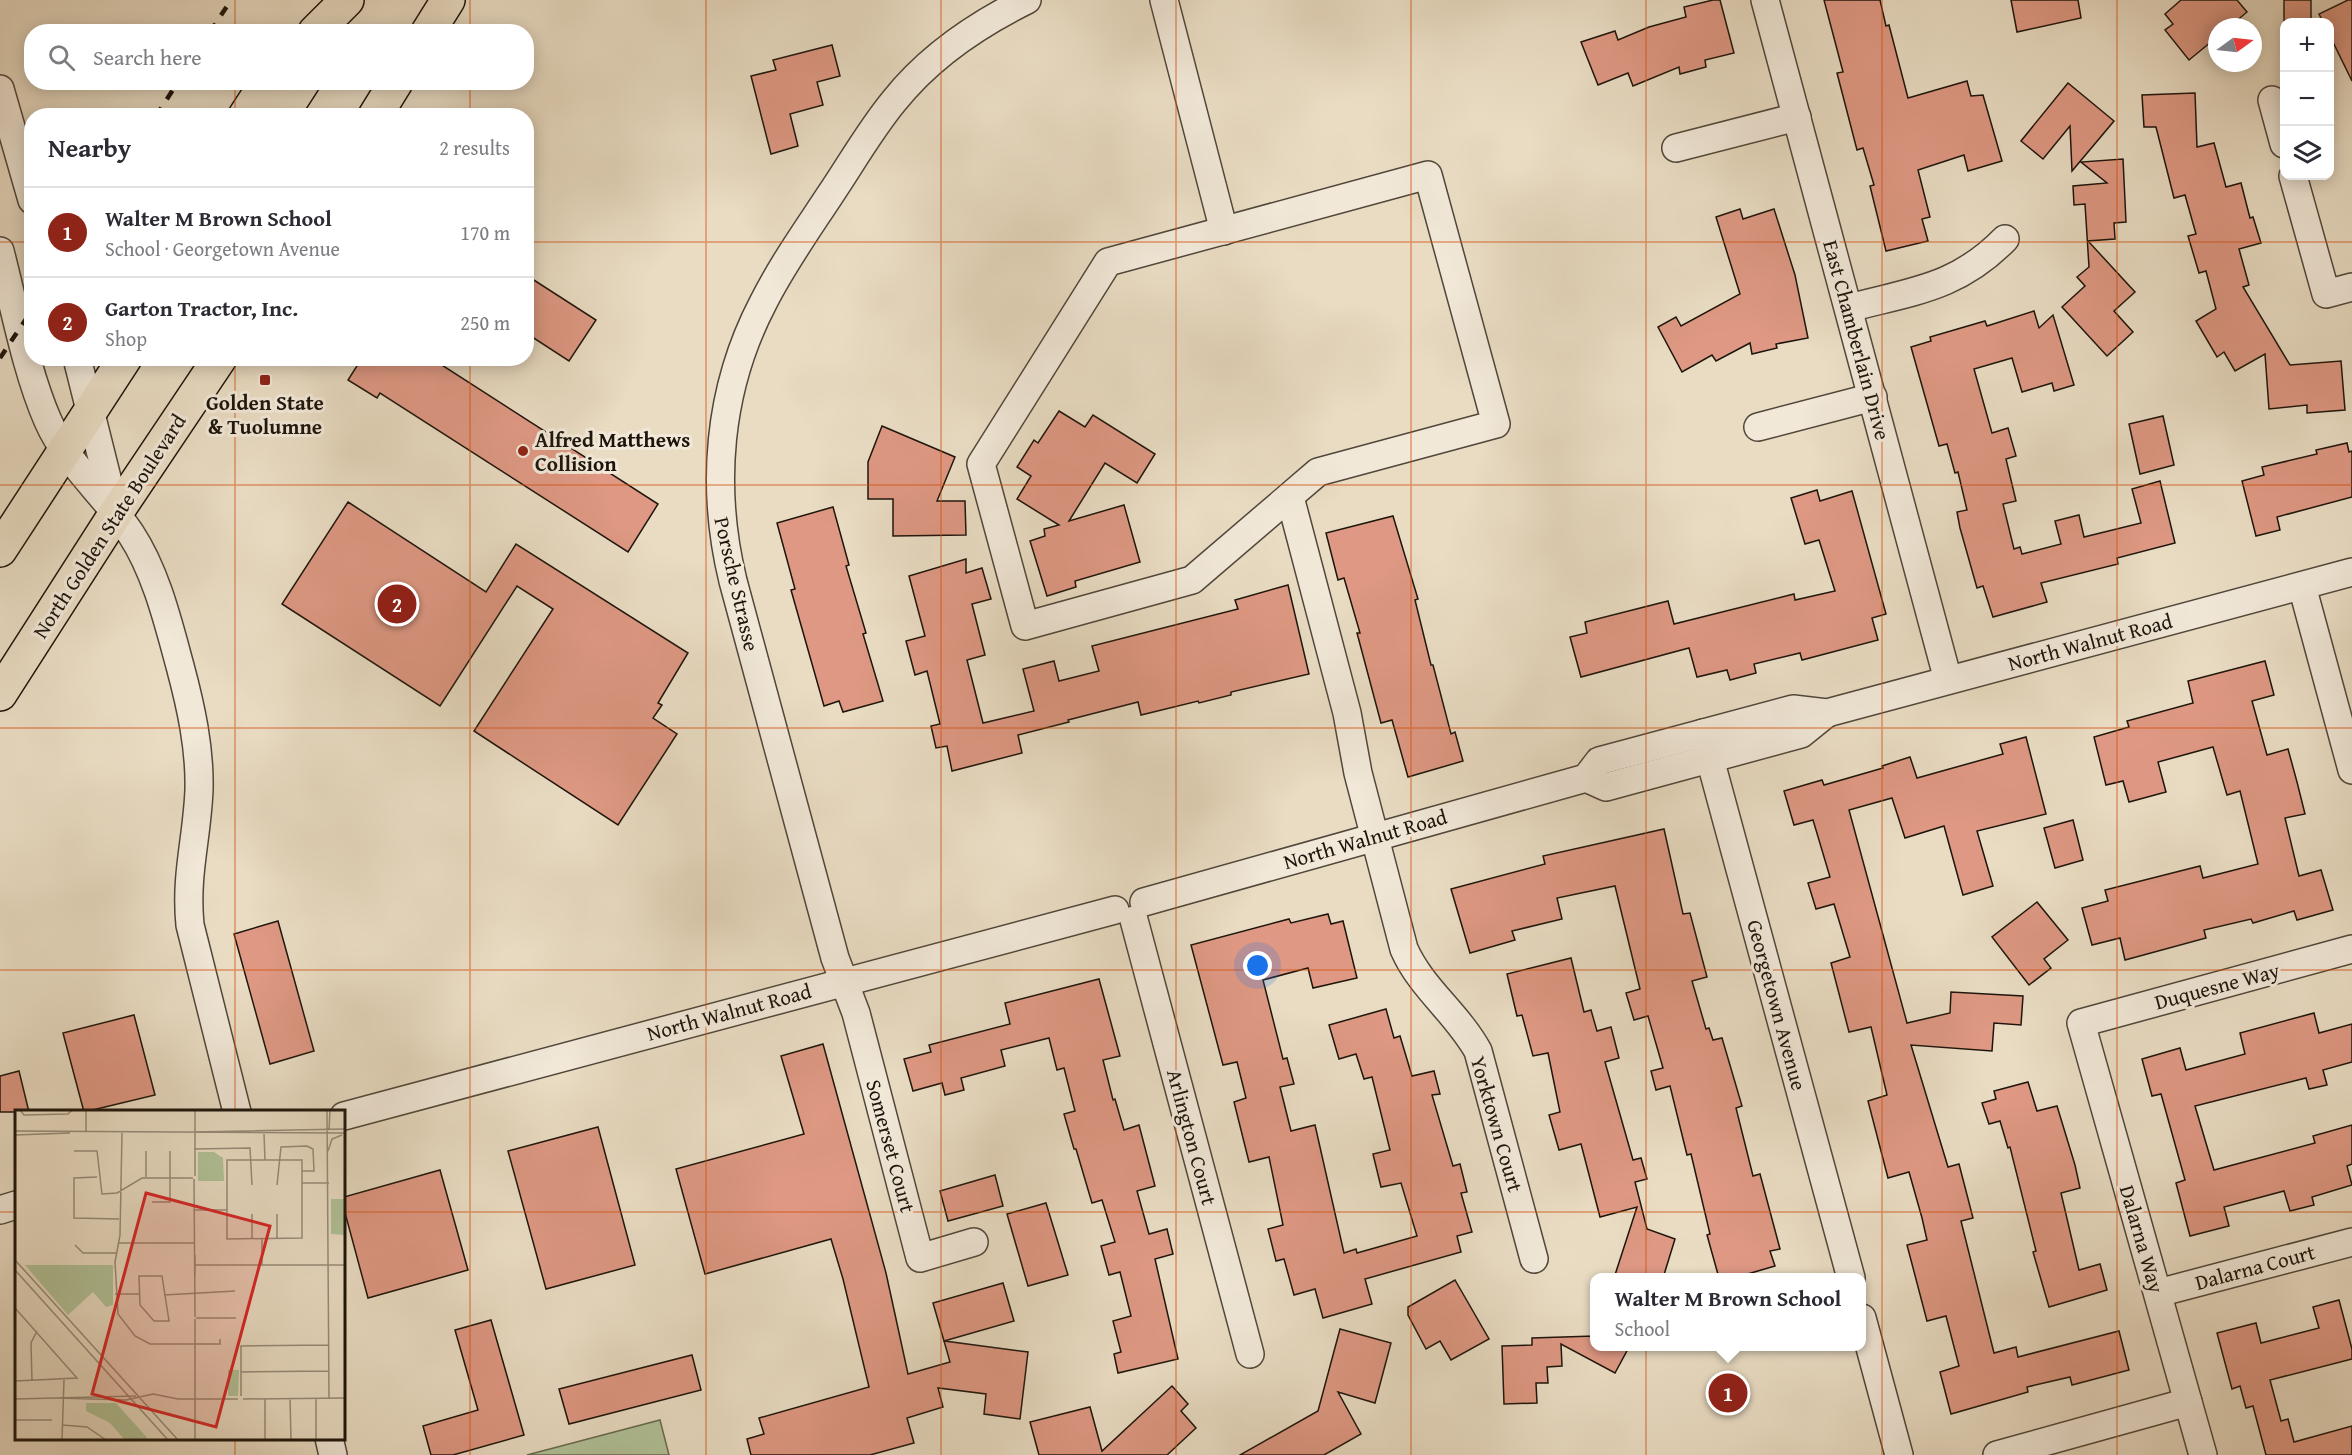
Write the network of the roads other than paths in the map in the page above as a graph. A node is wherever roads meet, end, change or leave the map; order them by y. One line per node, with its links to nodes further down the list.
1 (347, 0): 7 (main road)
2 (356, 0): 8 (main road)
3 (448, 0): 9 (main road)
4 (1027, 0): 52 (street, Porsche Strasse)
5 (1164, 0): 23 (street)
6 (1765, 0): 18 (street, East Chamberlain Drive)
7 (323, 24)
8 (340, 24)
9 (433, 24)
10 (0, 89): 21 (street)
11 (262, 90): 15 (main road)
12 (298, 90): 16 (main road)
13 (391, 90): 17 (main road)
14 (2272, 100): 19 (street)
15 (250, 108)
16 (286, 108)
17 (380, 108)
18 (1797, 117): 20 (street); 27 (street, East Chamberlain Drive)
19 (2280, 129)
20 (1676, 148)
21 (24, 172)
22 (2294, 180): 26 (street)
23 (1224, 231): 37 (street); 37 (street)
24 (2005, 239): 27 (street)
25 (0, 251): 28 (street)
26 (2352, 286)
27 (1849, 308): 33 (street, East Chamberlain Drive)
28 (24, 340)
29 (31, 366): 36 (street)
30 (79, 366): 34 (street)
31 (120, 366): 34 (main road)
32 (215, 366): 38 (main road, North Golden State Boulevard)
33 (1873, 397): 35 (street); 42 (street, East Chamberlain Drive)
34 (91, 413): 36 (main road); 38 (street)
35 (1758, 428)
36 (65, 453): 38 (street); 39 (main road)
37 (1290, 497): 49 (street, Yorktown Court)
38 (116, 513): 43 (main road, North Golden State Boulevard); 54 (street)
39 (0, 550)
40 (2352, 572): 41 (street, North Walnut Road)
41 (2302, 586): 42 (street, North Walnut Road); 47 (street)
42 (1948, 680): 44 (street, North Walnut Road)
43 (0, 694)
44 (1827, 713): 45 (street, North Walnut Road); 46 (street, North Walnut Road)
45 (1703, 733): 46 (street, Georgetown Avenue); 48 (street, North Walnut Road)
46 (1710, 759): 48 (street, North Walnut Road); 61 (street, Georgetown Avenue)
47 (2352, 770)
48 (1586, 778): 49 (street, North Walnut Road)
49 (1374, 836): 50 (street, North Walnut Road); 60 (street, Yorktown Court)
50 (1131, 910): 52 (street, North Walnut Road); 64 (street, Arlington Court)
51 (2352, 949): 53 (street, Duquesne Way)
52 (844, 981): 55 (street, North Walnut Road); 58 (street, Somerset Court)
53 (2081, 1023): 62 (street, Dalarna Way)
54 (236, 1110)
55 (345, 1116)
56 (15, 1205): 57 (street)
57 (0, 1210)
58 (974, 1242)
59 (2352, 1242): 62 (street, Dalarna Court)
60 (1534, 1258)
61 (1850, 1273)
62 (2158, 1293): 65 (street, Dalarna Way)
63 (1866, 1333): 68 (street)
64 (1250, 1354)
65 (2188, 1402): 69 (street); 70 (street, Dalarna Way)
66 (329, 1440): 67 (street)
67 (333, 1455)
68 (1899, 1455)
69 (1997, 1455)
70 (2203, 1455)

